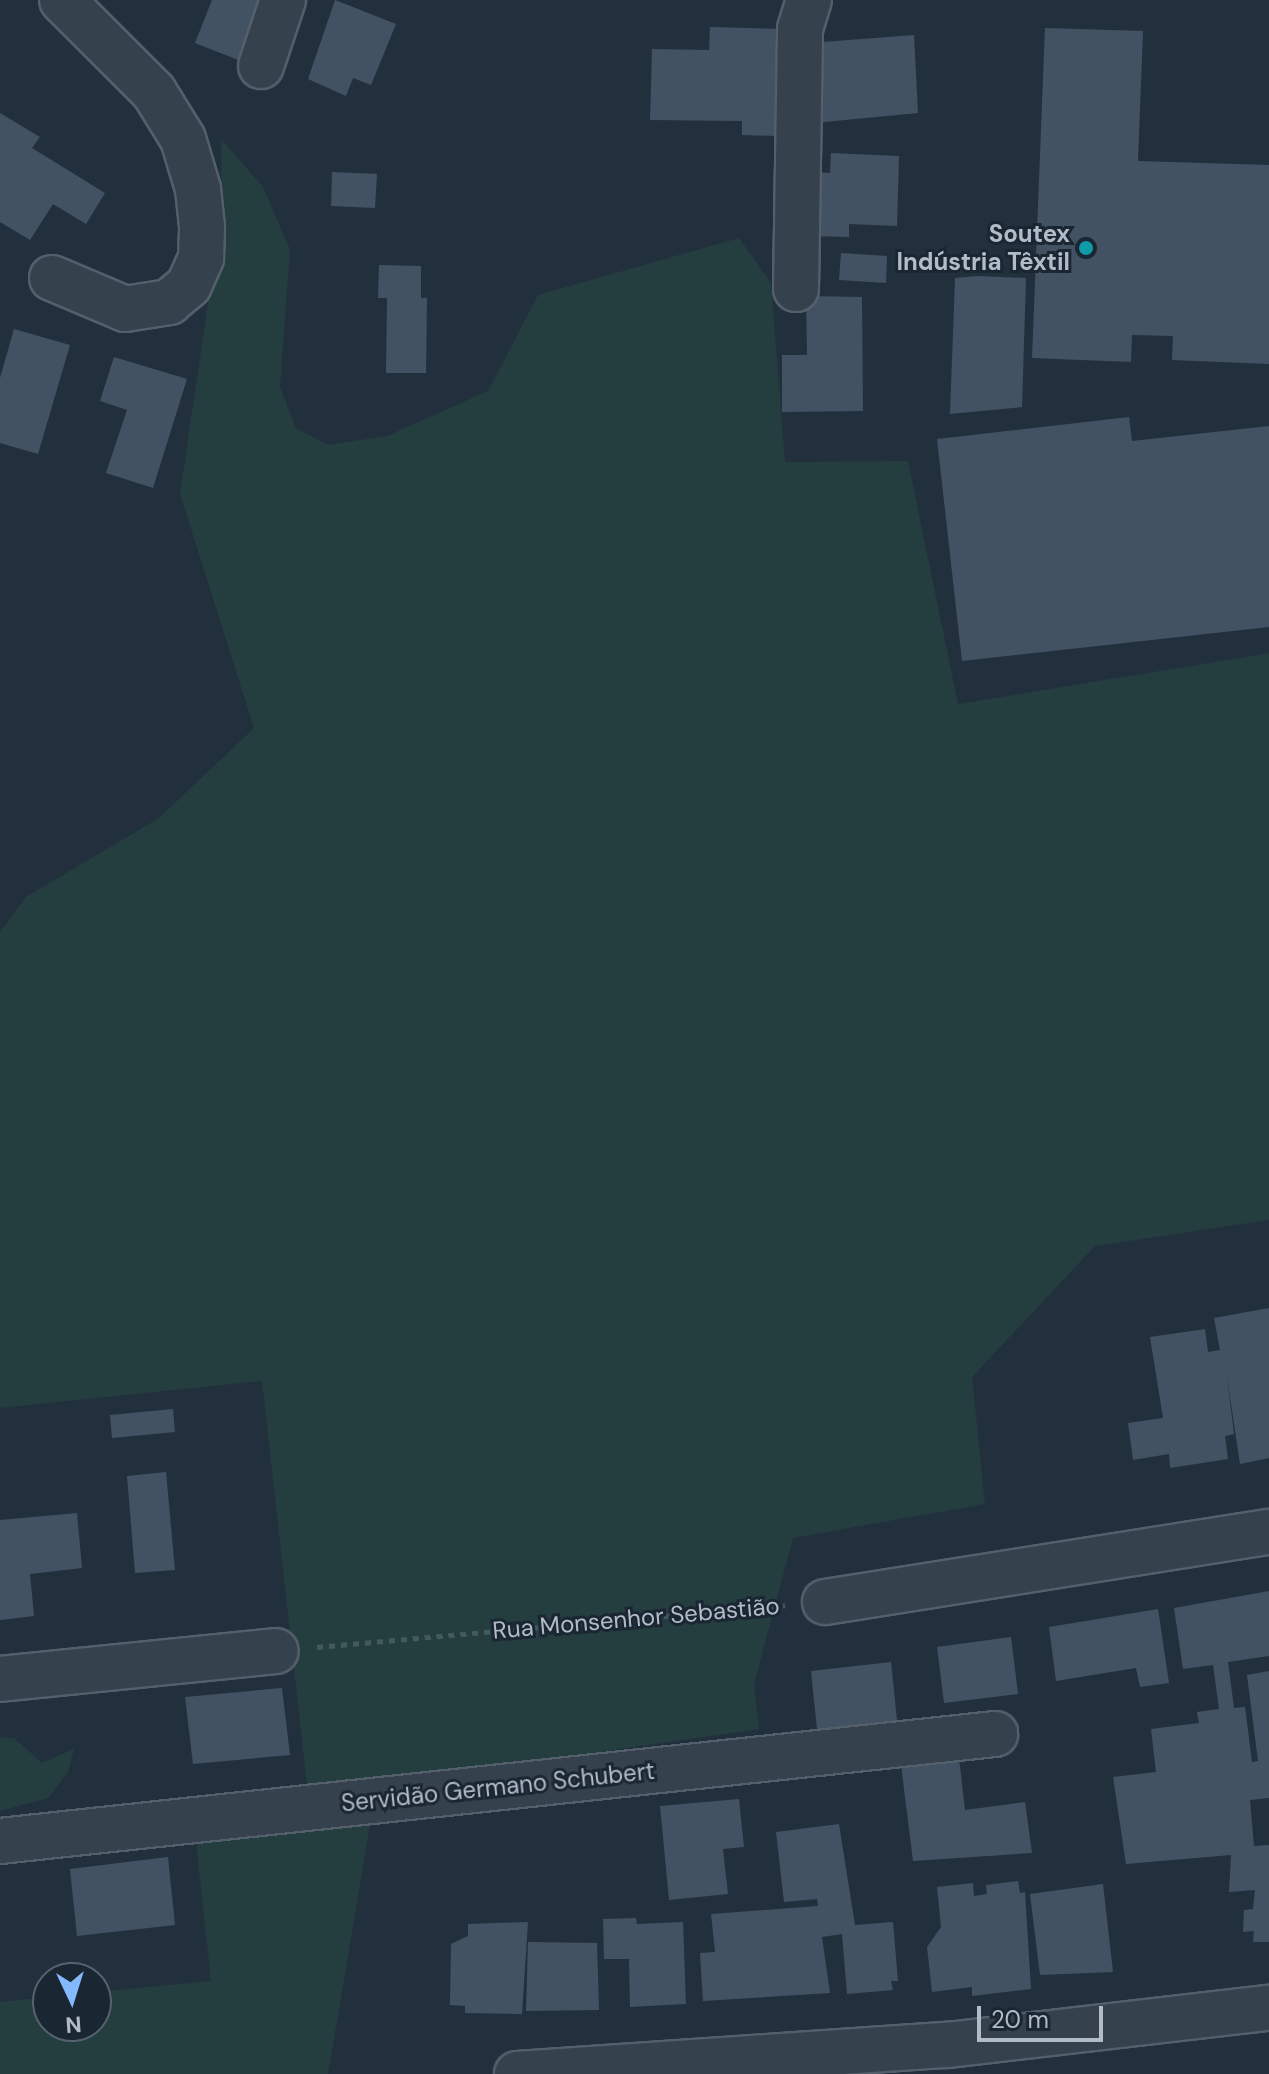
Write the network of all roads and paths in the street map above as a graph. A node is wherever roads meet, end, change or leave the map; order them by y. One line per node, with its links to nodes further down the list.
1 (62, 0): 5 (street)
2 (283, 0): 4 (street)
3 (809, 0): 6 (street)
4 (261, 66)
5 (52, 278)
6 (796, 289)
7 (1269, 1532): 8 (street)
8 (825, 1602): 9 (path, Rua Monsenhor Sebastião)
9 (276, 1651): 10 (street)
10 (0, 1679)
11 (995, 1734): 12 (street, Servidão Germano Schubert)
12 (0, 1841)
13 (1269, 2008): 14 (street)
14 (517, 2074)

